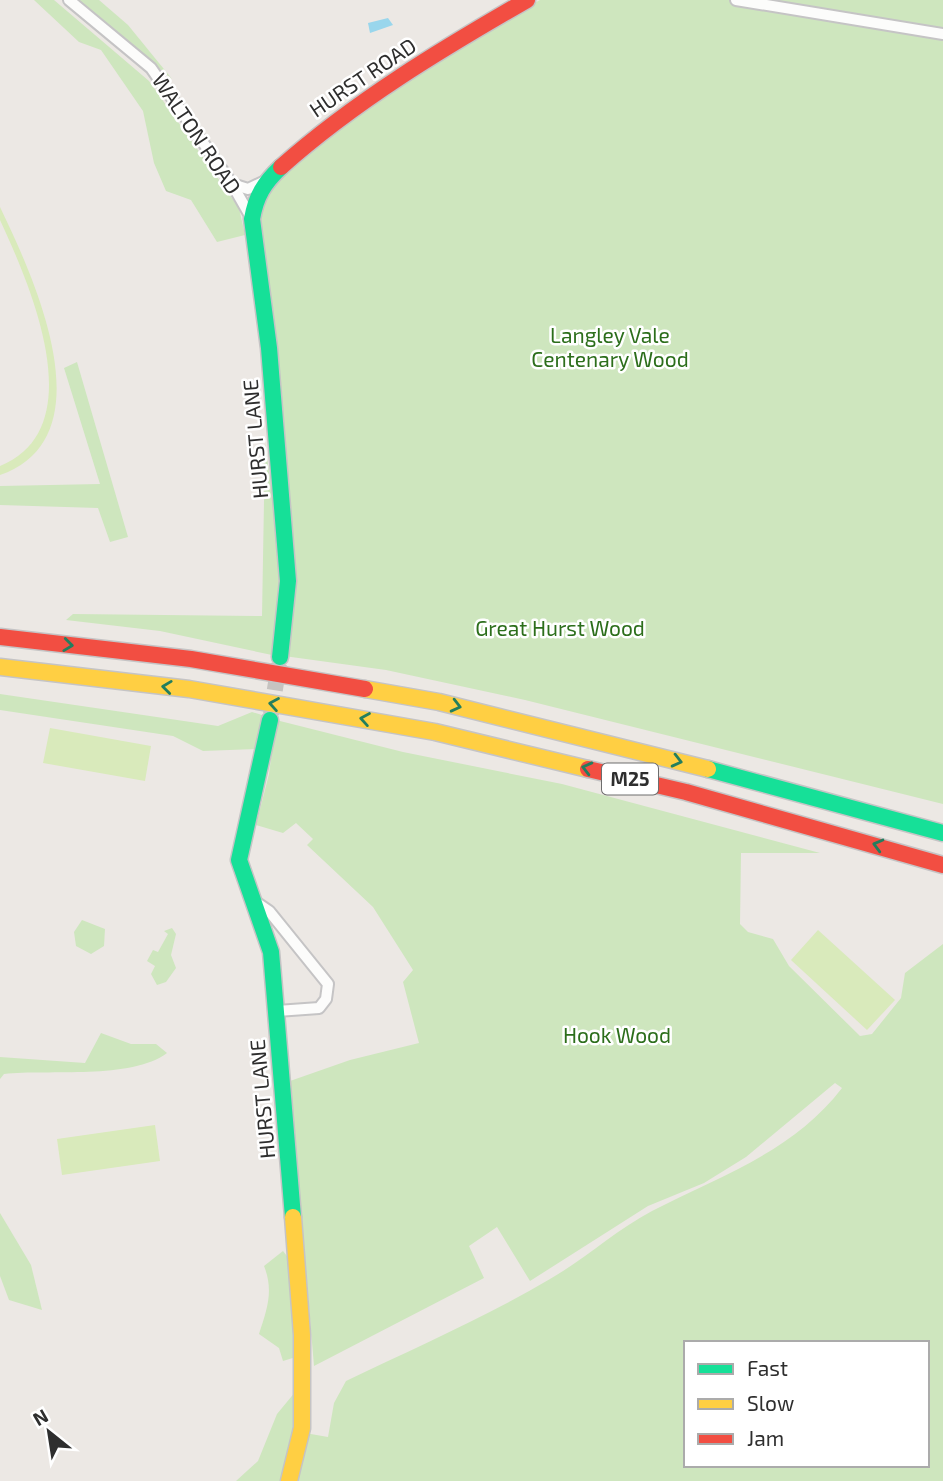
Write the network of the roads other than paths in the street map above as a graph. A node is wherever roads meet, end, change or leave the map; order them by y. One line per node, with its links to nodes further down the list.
1 (69, 0): 6 (street, WALTON ROAD)
2 (527, 0): 5 (main road, HURST ROAD)
3 (736, 0): 4 (street)
4 (943, 34)
5 (265, 181): 6 (street); 7 (main road, HURST ROAD)
6 (232, 184): 7 (street, WALTON ROAD)
7 (251, 219): 9 (main road, HURST LANE)
8 (0, 637): 12 (main road, M25, one-way to 12)
9 (280, 657)
10 (0, 667): 13 (main road, M25, one-way to 10)
11 (270, 720): 14 (main road, HURST LANE)
12 (943, 833)
13 (943, 865)
14 (253, 901): 15 (main road, HURST LANE); 15 (street)
15 (277, 1011): 16 (main road, HURST LANE)
16 (289, 1481)

